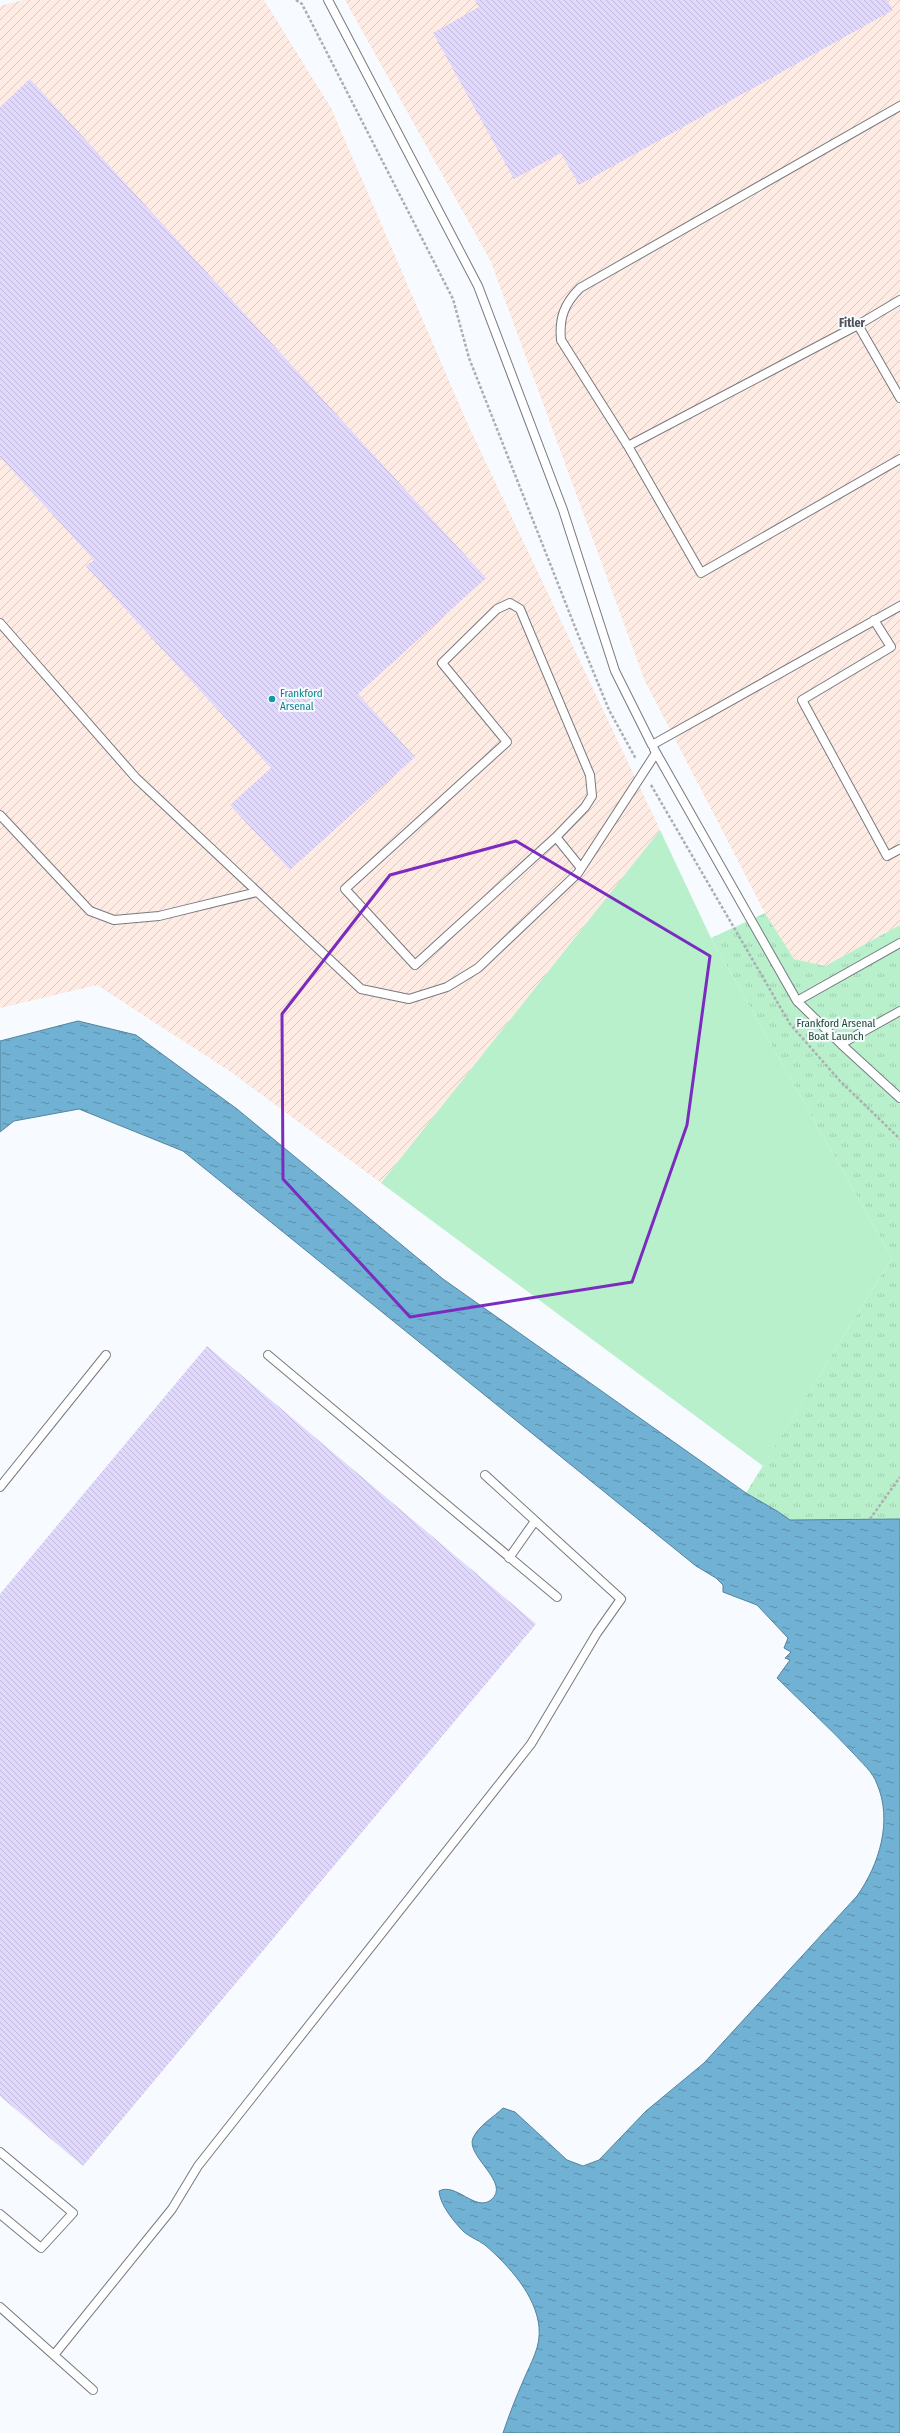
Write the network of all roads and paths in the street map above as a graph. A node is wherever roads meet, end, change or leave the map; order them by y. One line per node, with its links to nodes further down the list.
1 (296, 0): 12 (path)
2 (328, 0): 13 (lane)
3 (900, 106): 7 (lane)
4 (900, 300): 5 (lane)
5 (858, 325): 6 (lane); 7 (lane)
6 (900, 398)
7 (628, 446): 8 (lane)
8 (900, 459)
9 (900, 606): 10 (lane)
10 (874, 620): 13 (lane); 17 (lane)
11 (0, 623): 19 (lane)
12 (626, 741)
13 (652, 745): 14 (lane)
14 (656, 753): 18 (lane); 21 (lane)
15 (0, 816): 19 (lane)
16 (556, 837): 16 (lane); 18 (lane)
17 (900, 849)
18 (581, 868): 19 (lane)
19 (257, 892)
20 (900, 943): 21 (lane)
21 (797, 1001): 23 (lane)
22 (900, 1011): 23 (lane)
23 (841, 1044): 24 (lane)
24 (900, 1098)
25 (106, 1355): 29 (lane)
26 (268, 1355): 32 (lane)
27 (485, 1475): 31 (lane)
28 (900, 1477): 30 (path)
29 (0, 1487)
30 (870, 1519)
31 (535, 1521): 32 (lane); 37 (lane)
32 (509, 1558): 33 (lane)
33 (557, 1597)
34 (0, 2152): 35 (lane)
35 (0, 2214)
36 (0, 2307): 37 (lane)
37 (54, 2355): 38 (lane)
38 (93, 2390)

